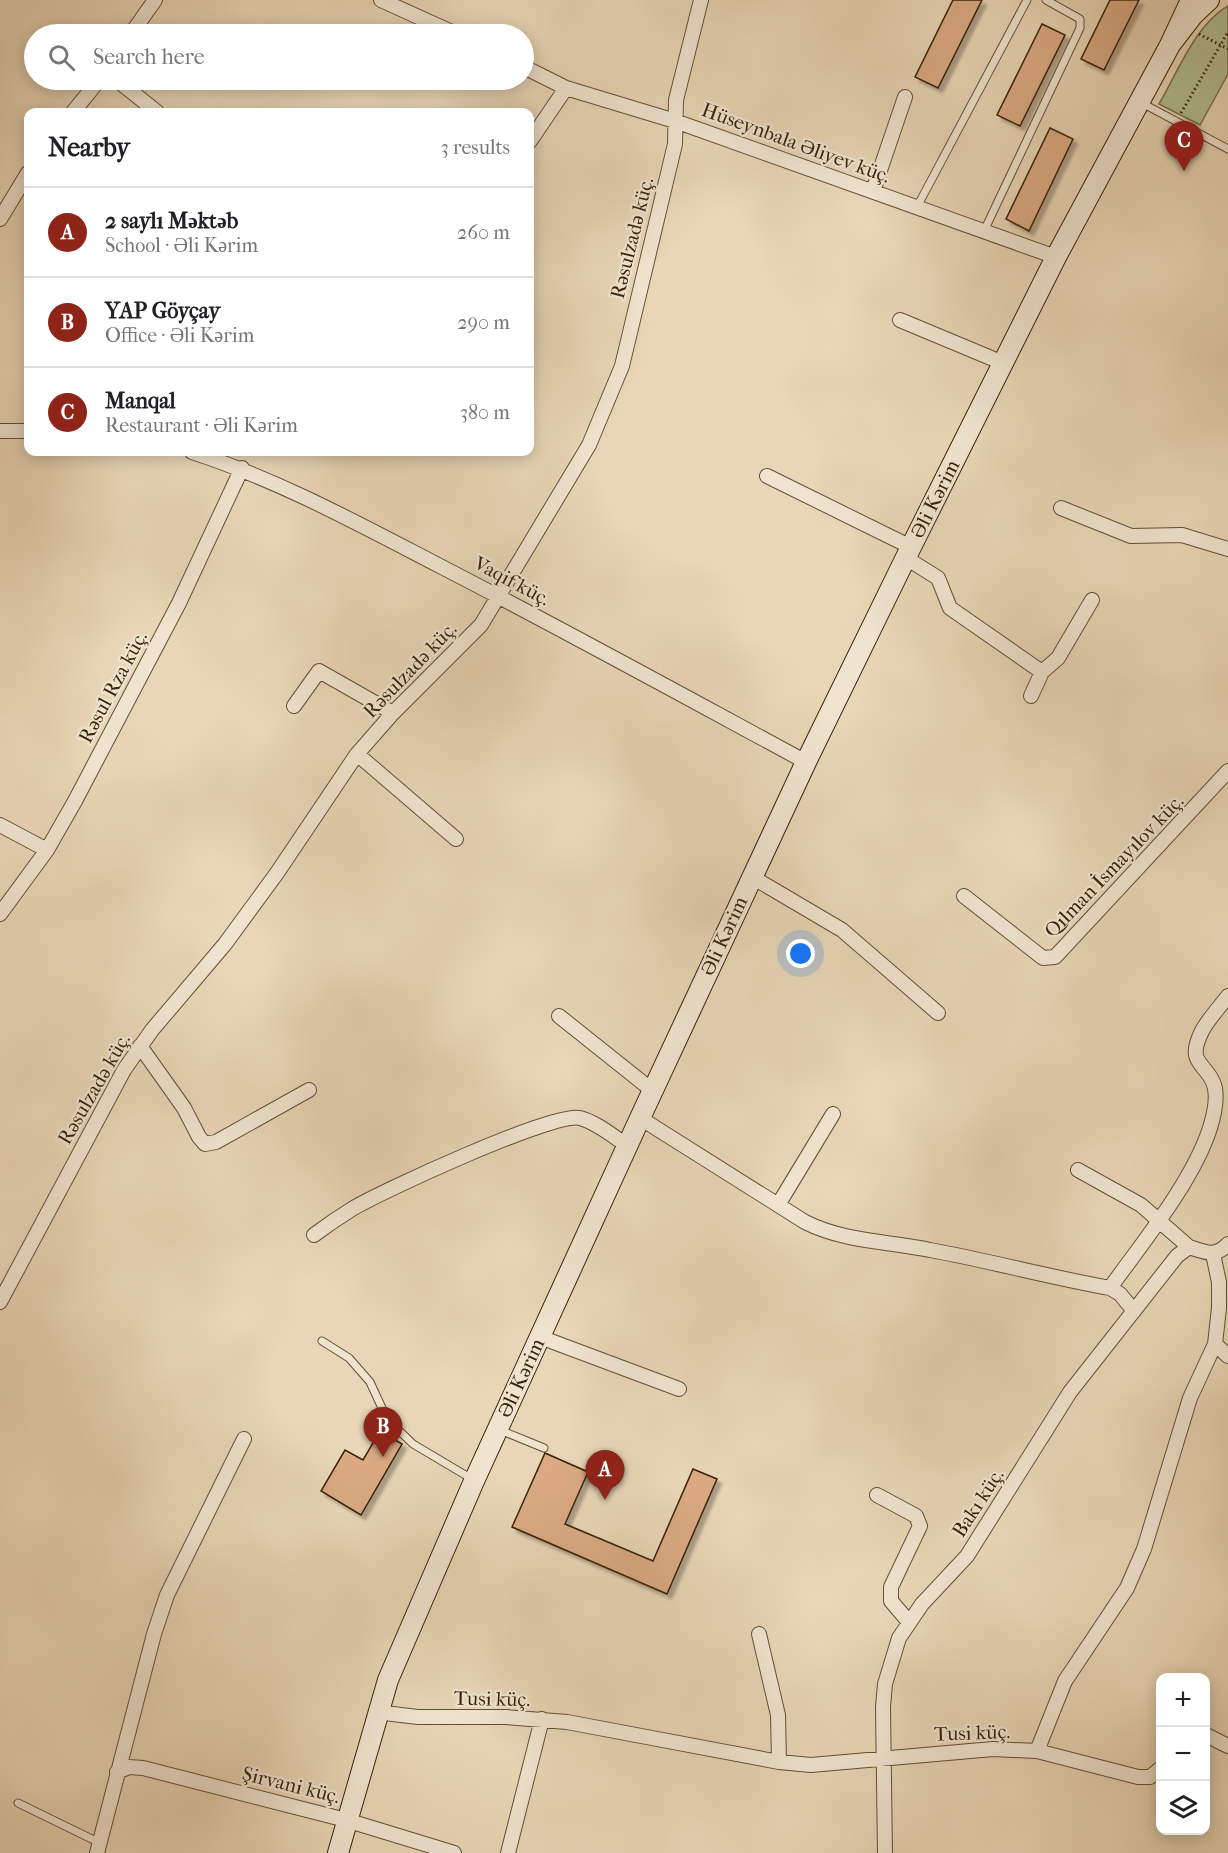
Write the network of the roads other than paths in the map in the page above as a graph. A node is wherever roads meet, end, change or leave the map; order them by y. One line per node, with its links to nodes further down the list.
1 (155, 0): 8 (street)
2 (381, 0): 9 (street)
3 (701, 0): 19 (street, Rəsulzadə küç.)
4 (1027, 0): 24 (lane)
5 (1046, 0): 26 (lane)
6 (1191, 0): 10 (main road)
7 (1209, 0): 10 (main road)
8 (138, 24)
9 (434, 24)
10 (1170, 45): 16 (main road, Əli Kərim)
11 (534, 72): 12 (street, Hüseynbala Əliyev küç.)
12 (566, 88): 19 (street, Hüseynbala Əliyev küç.); 20 (street)
13 (91, 90): 17 (street)
14 (130, 90): 18 (street)
15 (905, 97): 23 (street)
16 (1140, 102): 21 (lane); 27 (main road, Əli Kərim)
17 (76, 108)
18 (152, 108)
19 (675, 121): 23 (street, Hüseynbala Əliyev küç.); 38 (street, Rəsulzadə küç.)
20 (534, 135)
21 (1228, 149)
22 (24, 180): 25 (street)
23 (873, 191): 24 (street, Hüseynbala Əliyev küç.)
24 (917, 207): 26 (street, Hüseynbala Əliyev küç.)
25 (0, 219)
26 (984, 231): 27 (street, Hüseynbala Əliyev küç.)
27 (1056, 257): 29 (main road, Əli Kərim)
28 (900, 320): 29 (street)
29 (1003, 363): 37 (main road, Əli Kərim)
30 (0, 431): 31 (street)
31 (24, 431)
32 (204, 456): 33 (street, Vaqif küç.)
33 (242, 468): 38 (street, Vaqif küç.); 49 (street, Rəsul Rza küç.)
34 (767, 476): 37 (street)
35 (1061, 508): 36 (street)
36 (1228, 549)
37 (909, 552): 40 (street); 45 (main road, Əli Kərim)
38 (499, 596): 43 (street, Rəsulzadə küç.); 45 (street, Vaqif küç.)
39 (1092, 600): 40 (street)
40 (1042, 672): 41 (street)
41 (1030, 696)
42 (294, 706): 43 (street)
43 (393, 713): 44 (street, Rəsulzadə küç.)
44 (357, 754): 48 (street); 56 (street, Rəsulzadə küç.)
45 (806, 762): 50 (main road, Əli Kərim)
46 (1228, 771): 51 (street, Qılman İsmayılov küç.)
47 (0, 825): 49 (street)
48 (456, 839)
49 (47, 850): 52 (street, Rəsul Rza küç.)
50 (752, 877): 54 (street); 58 (main road, Əli Kərim)
51 (964, 896)
52 (0, 914)
53 (1228, 996): 64 (street)
54 (938, 1013)
55 (559, 1016): 58 (street)
56 (140, 1046): 57 (street); 70 (street, Rəsulzadə küç.)
57 (309, 1090)
58 (653, 1090): 60 (main road, Əli Kərim)
59 (833, 1114): 63 (street)
60 (640, 1118): 61 (main road, Əli Kərim); 63 (street)
61 (628, 1146): 65 (street); 72 (main road, Əli Kərim)
62 (1078, 1170): 64 (street)
63 (778, 1205): 69 (street)
64 (1159, 1221): 67 (street); 69 (street)
65 (314, 1235)
66 (1228, 1244): 68 (street)
67 (1189, 1247): 68 (street); 71 (street, Bakı küç.)
68 (1213, 1254): 74 (street, Tusi küç.)
69 (1110, 1288): 71 (street)
70 (0, 1302)
71 (1134, 1311): 82 (street, Bakı küç.)
72 (540, 1337): 76 (street); 77 (main road, Əli Kərim)
73 (322, 1341): 80 (lane)
74 (1215, 1344): 75 (street); 88 (street, Tusi küç.)
75 (1228, 1356)
76 (679, 1389)
77 (498, 1429): 79 (lane); 80 (main road, Əli Kərim)
78 (244, 1439): 91 (street)
79 (544, 1448)
80 (474, 1481): 84 (main road, Əli Kərim)
81 (877, 1495): 82 (street)
82 (908, 1622): 89 (street, Bakı küç.)
83 (759, 1634): 90 (street)
84 (376, 1712): 85 (street, Tusi küç.); 94 (main road, Əli Kərim)
85 (542, 1719): 90 (street, Tusi küç.); 98 (street)
86 (1210, 1737): 87 (street)
87 (1228, 1746)
88 (1037, 1751): 89 (street, Tusi küç.); 92 (street)
89 (883, 1757): 90 (street, Tusi küç.); 99 (street, Bakı küç.)
90 (779, 1762)
91 (117, 1772): 94 (street, Şirvani küç.); 95 (street)
92 (1156, 1773)
93 (18, 1803): 95 (lane)
94 (346, 1820): 96 (main road, Əli Kərim); 97 (street, Şirvani küç.)
95 (99, 1848)
96 (338, 1853)
97 (454, 1853)
98 (508, 1853)
99 (885, 1853)

